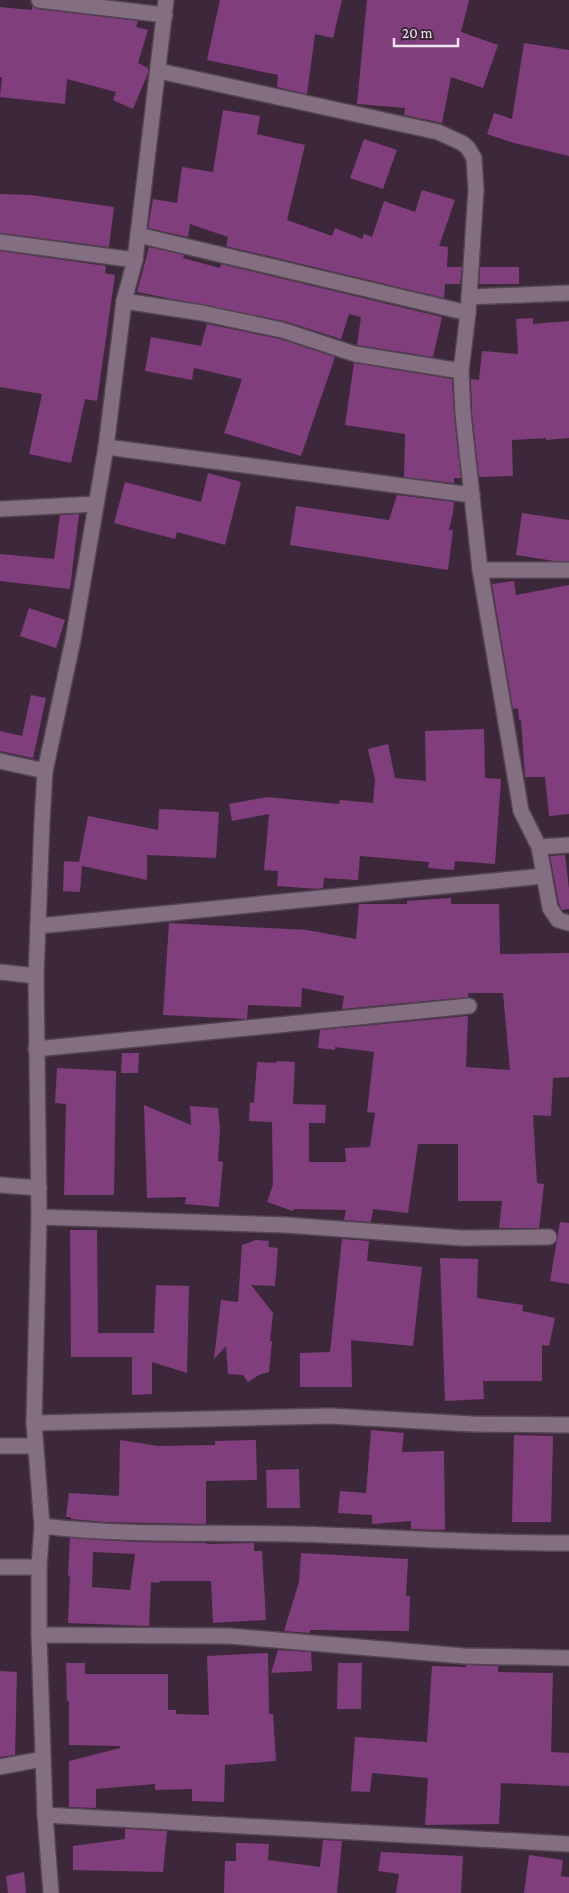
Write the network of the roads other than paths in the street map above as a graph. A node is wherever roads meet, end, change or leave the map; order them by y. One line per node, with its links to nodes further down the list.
1 (38, 0): 2 (street)
2 (165, 8): 3 (street)
3 (159, 71): 4 (street); 8 (street)
4 (138, 235): 6 (street); 10 (street)
5 (0, 242): 6 (street)
6 (135, 260): 9 (street)
7 (569, 293): 8 (street)
8 (469, 296): 10 (street)
9 (124, 301): 11 (street); 12 (street)
10 (468, 313): 11 (street)
11 (460, 370): 13 (street)
12 (106, 446): 13 (street); 14 (street)
13 (472, 495): 16 (street)
14 (96, 504): 15 (street); 19 (street)
15 (0, 509)
16 (480, 570): 17 (street); 21 (street)
17 (569, 570)
18 (0, 762): 19 (street)
19 (45, 772): 24 (street)
20 (569, 844): 21 (street)
21 (539, 847): 22 (street)
22 (544, 876): 23 (street); 24 (street)
23 (569, 923)
24 (38, 926): 26 (street)
25 (0, 972): 26 (street)
26 (36, 976): 28 (street)
27 (469, 1006): 28 (street)
28 (36, 1049): 30 (street)
29 (0, 1185): 30 (street)
30 (39, 1188): 31 (street)
31 (39, 1217): 32 (street); 33 (street)
32 (549, 1237)
33 (34, 1424): 34 (street); 36 (street)
34 (569, 1425)
35 (0, 1446): 36 (street)
36 (36, 1446): 37 (street)
37 (42, 1526): 38 (street); 40 (street)
38 (569, 1542)
39 (0, 1567): 40 (street)
40 (39, 1567): 41 (street)
41 (40, 1636): 42 (street); 43 (street)
42 (569, 1658)
43 (43, 1759): 44 (street); 45 (street)
44 (0, 1767)
45 (46, 1816): 46 (street); 47 (street)
46 (569, 1844)
47 (51, 1893)

